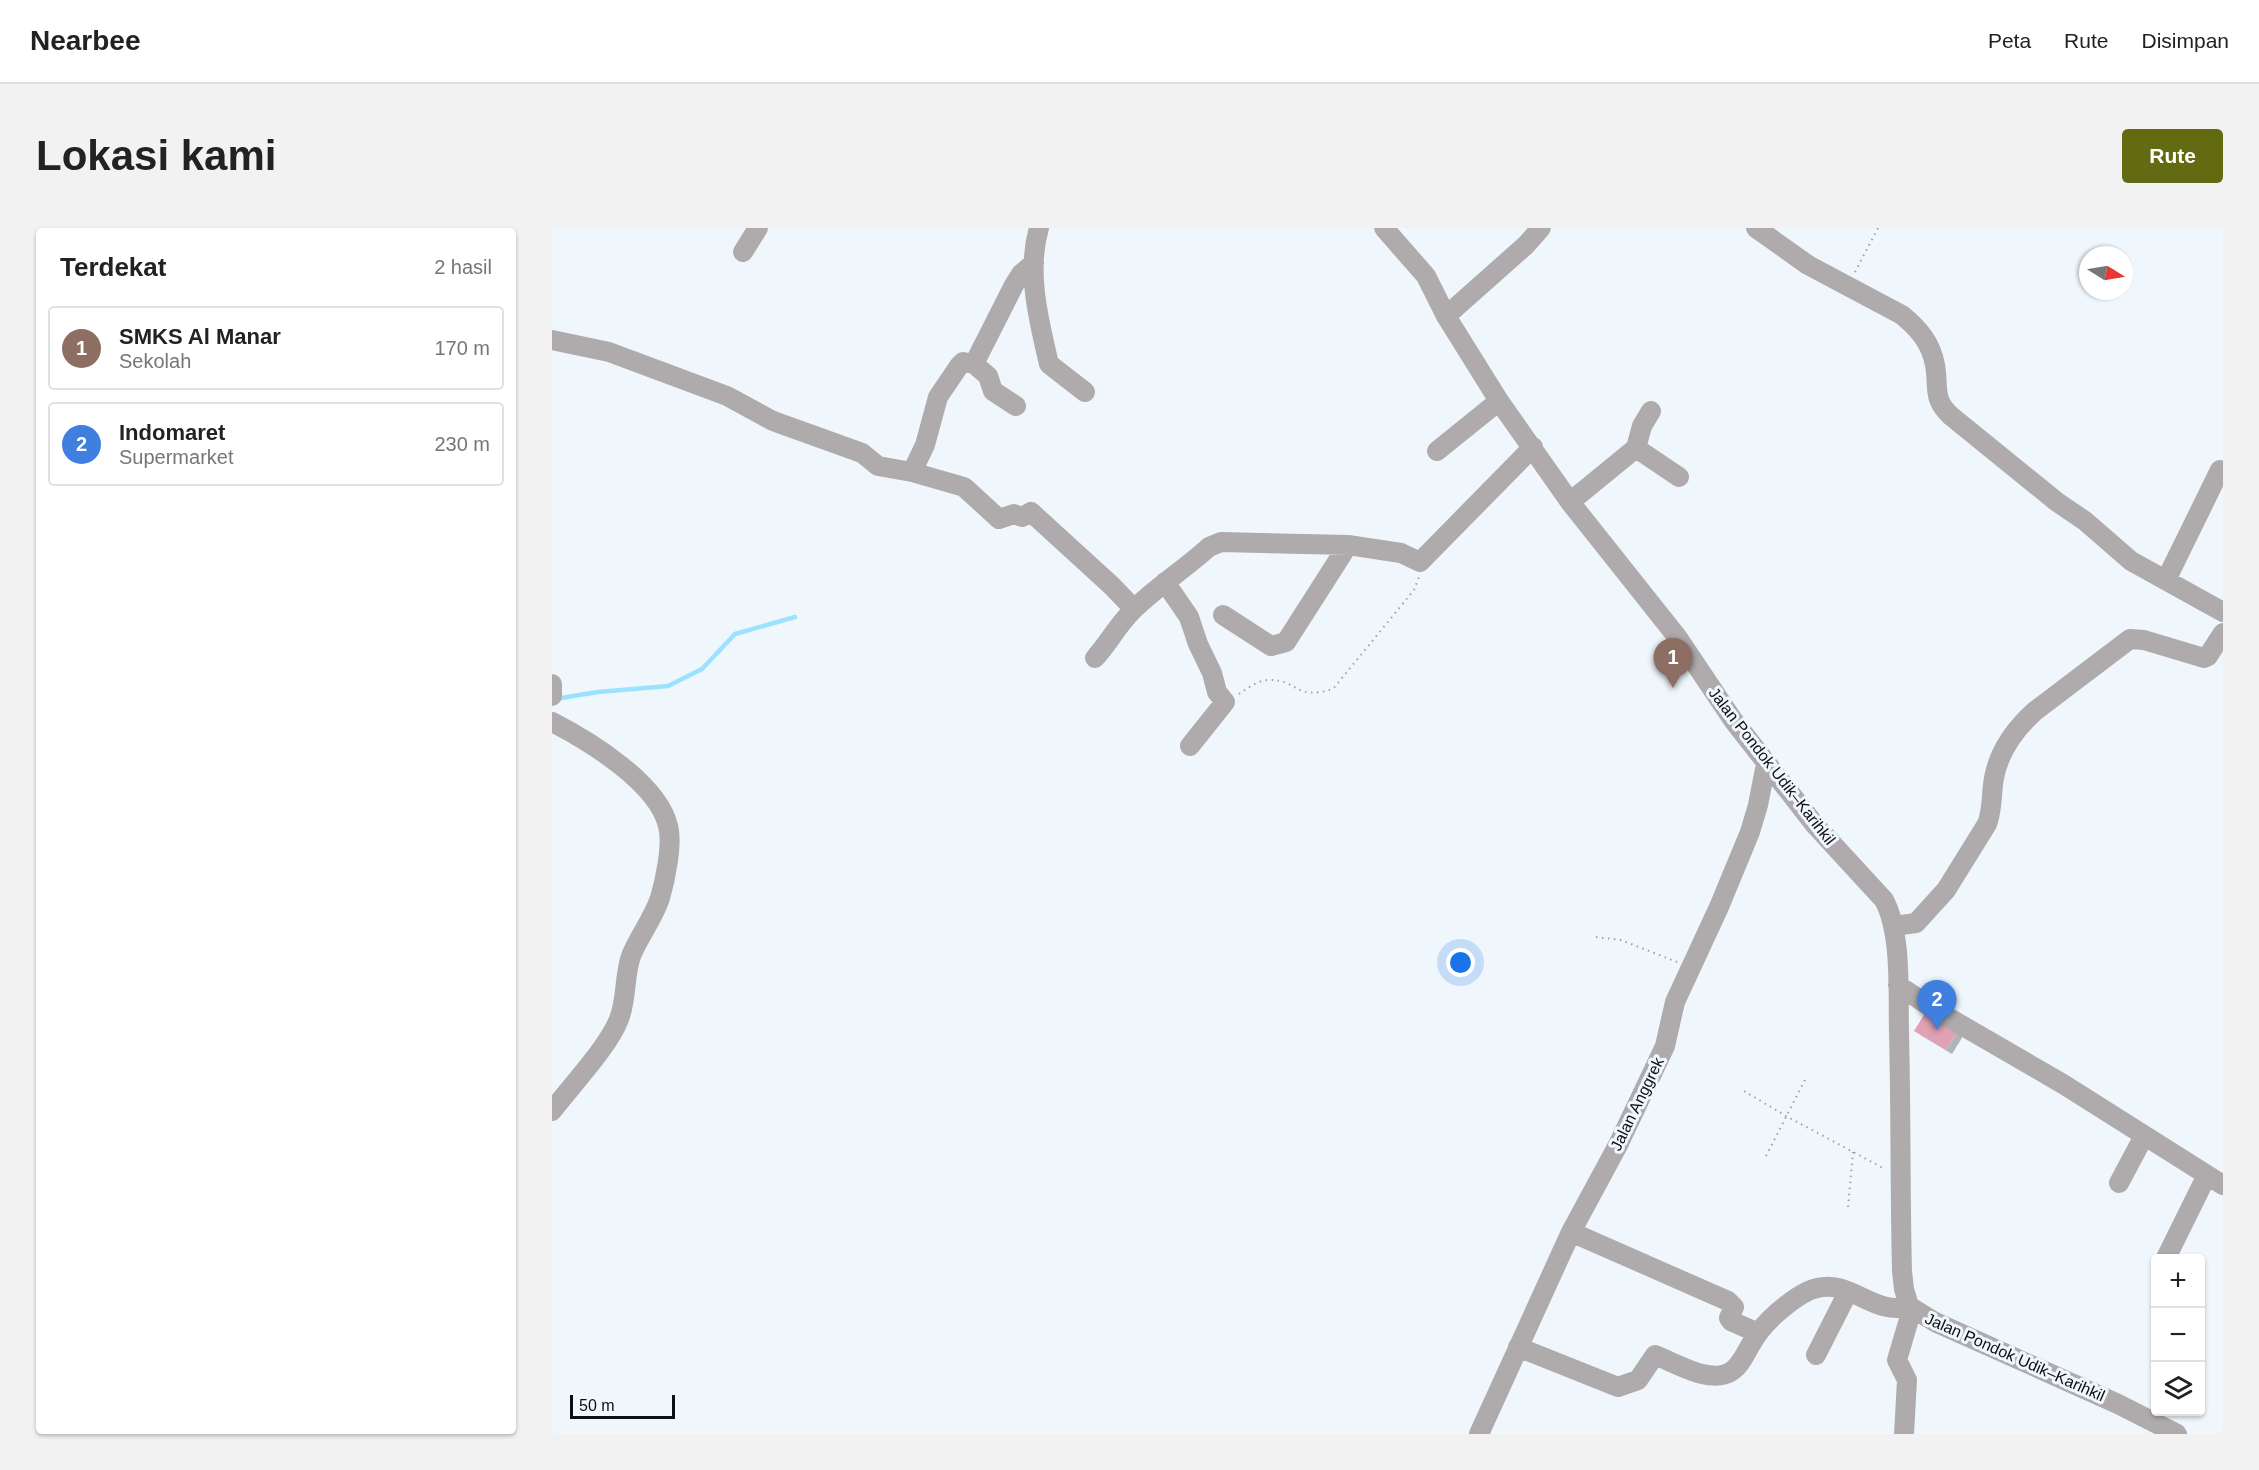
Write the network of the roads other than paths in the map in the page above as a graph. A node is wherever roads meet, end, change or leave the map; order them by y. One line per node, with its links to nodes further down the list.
1 (758, 228): 6 (street)
2 (1039, 228): 7 (street)
3 (1384, 228): 8 (street, Jalan Pondok Udik–Karihkil)
4 (1541, 228): 8 (street)
5 (1756, 228): 23 (street)
6 (743, 252)
7 (1034, 263): 10 (street); 11 (street)
8 (1446, 316): 12 (street, Jalan Pondok Udik–Karihkil)
9 (552, 340): 19 (street)
10 (974, 364): 13 (street); 19 (street)
11 (1085, 392)
12 (1499, 401): 15 (street, Jalan Pondok Udik–Karihkil); 17 (street)
13 (1016, 406)
14 (1652, 411): 16 (street)
15 (1533, 447): 21 (street, Jalan Pondok Udik–Karihkil); 22 (street)
16 (1636, 447): 20 (street); 21 (street)
17 (1437, 452)
18 (2220, 470): 23 (street)
19 (912, 472): 25 (street)
20 (1679, 477)
21 (1570, 502): 32 (street, Jalan Pondok Udik–Karihkil)
22 (1348, 545): 24 (street); 27 (street)
23 (2166, 579): 26 (street)
24 (1165, 582): 25 (street); 31 (street)
25 (1134, 609): 29 (street)
26 (2223, 612)
27 (1223, 615)
28 (2223, 633): 33 (street)
29 (1095, 658)
30 (552, 722): 35 (street)
31 (1190, 746)
32 (1766, 764): 33 (street, Jalan Pondok Udik–Karihkil); 39 (street, Jalan Anggrek)
33 (1894, 926): 34 (street, Jalan Pondok Udik–Karihkil)
34 (1898, 985): 36 (street); 42 (street, Jalan Pondok Udik–Karihkil)
35 (552, 1111)
36 (2144, 1136): 37 (street); 38 (street)
37 (2215, 1180): 40 (street)
38 (2120, 1183)
39 (1571, 1232): 43 (street); 44 (street, Jalan Anggrek)
40 (2169, 1254)
41 (1848, 1292): 42 (street); 43 (street); 45 (street)
42 (1910, 1308): 47 (street); 48 (street, Jalan Pondok Udik–Karihkil)
43 (1758, 1333): 44 (street)
44 (1518, 1347): 46 (street, Jalan Anggrek)
45 (1816, 1354)
46 (1479, 1434)
47 (1904, 1434)
48 (2177, 1434)

